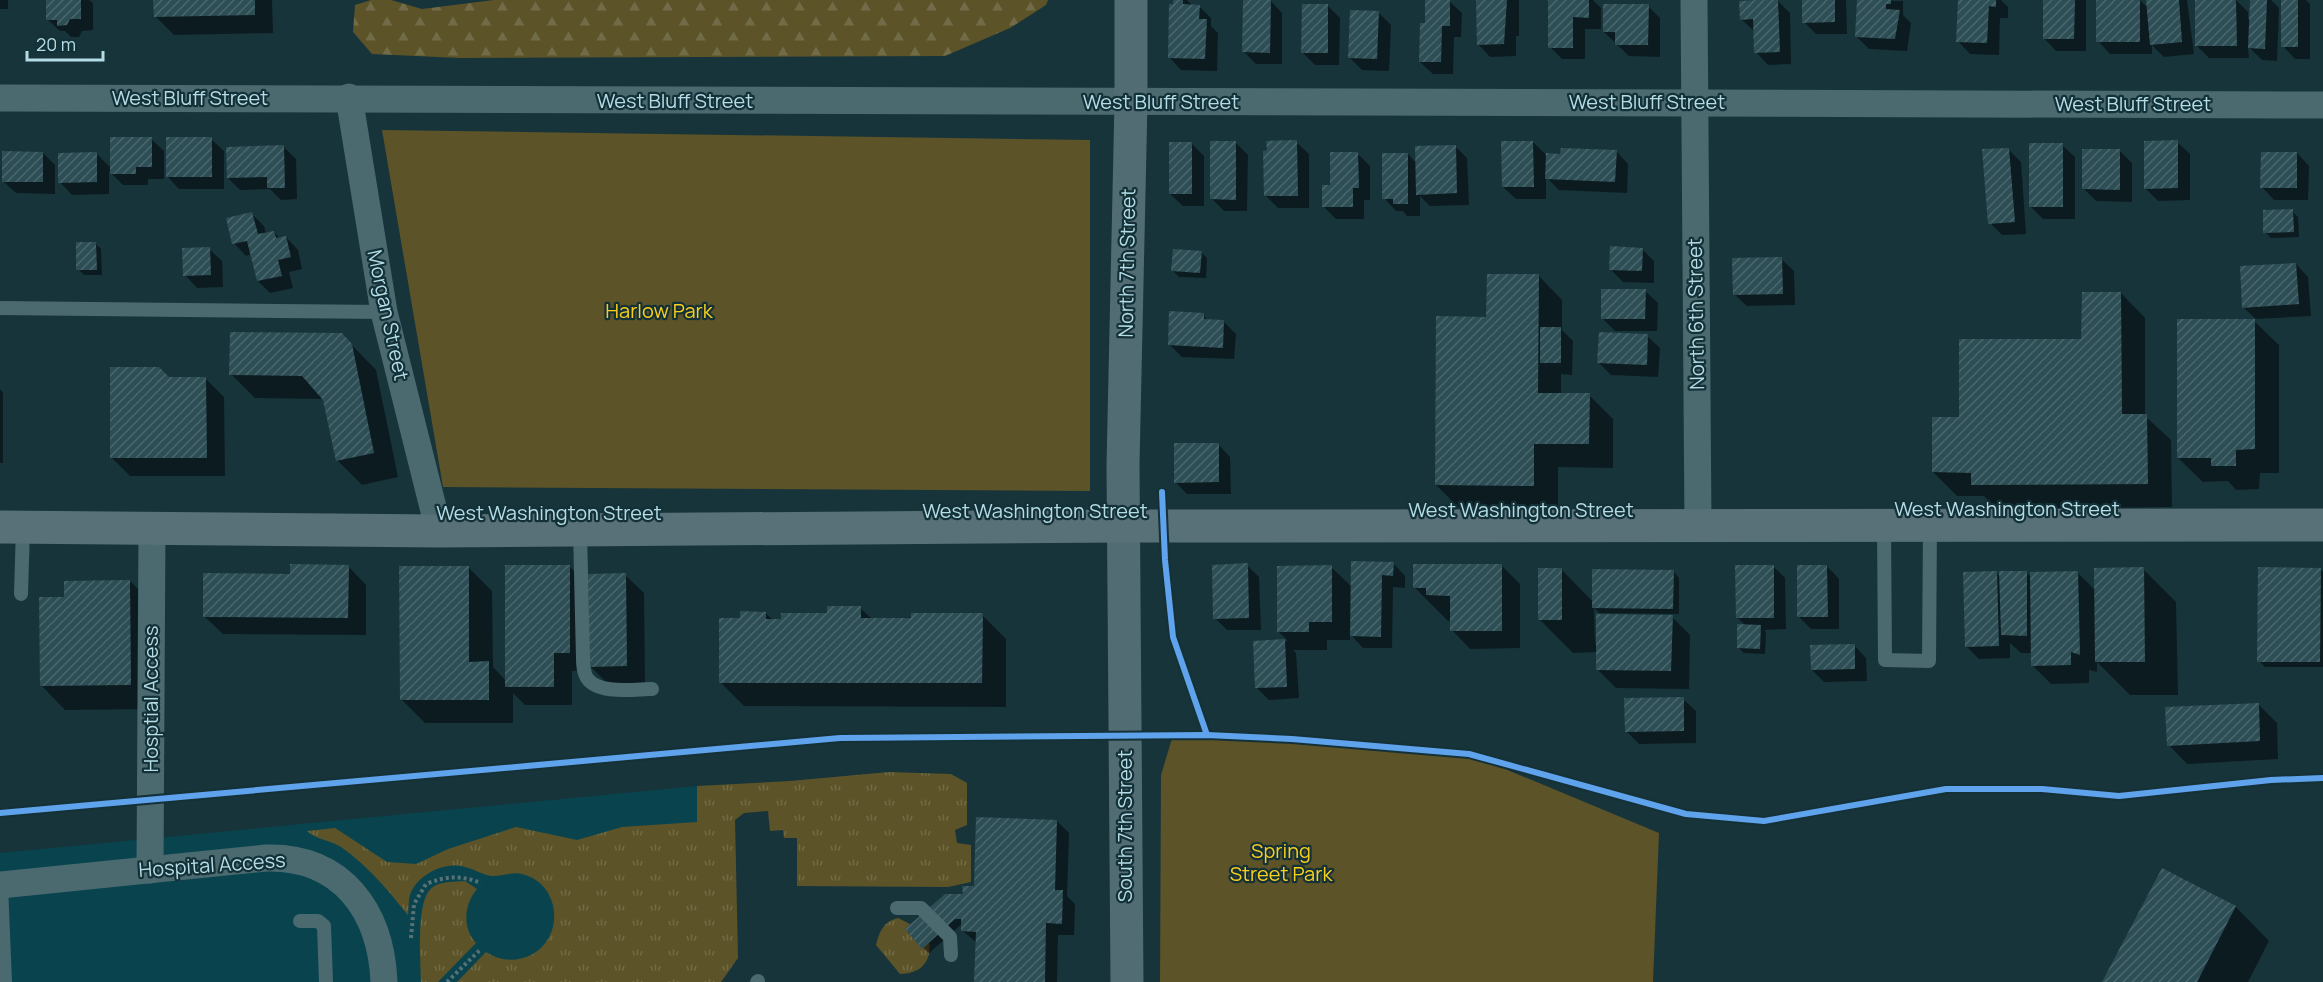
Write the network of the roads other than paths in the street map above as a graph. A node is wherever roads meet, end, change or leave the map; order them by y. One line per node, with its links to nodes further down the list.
1 (1131, 0): 6 (street, North 7th Street)
2 (1694, 0): 5 (street, North 6th Street)
3 (349, 97): 4 (street, West Bluff Street); 6 (street, West Bluff Street); 9 (street, Morgan Street)
4 (0, 98)
5 (1693, 101): 6 (street, West Bluff Street); 7 (street, West Bluff Street); 13 (street, North 6th Street)
6 (1131, 102): 12 (street, North 7th Street)
7 (2323, 105)
8 (0, 308): 9 (lane)
9 (384, 312): 18 (street, Morgan Street)
10 (1930, 525): 11 (main road, West Washington Street); 14 (main road, West Washington Street); 14 (lane)
11 (2323, 525)
12 (1124, 526): 13 (main road, West Washington Street); 17 (main road, West Washington Street); 29 (street, South 7th Street)
13 (1698, 526): 14 (main road, West Washington Street)
14 (1884, 526)
15 (11, 527): 16 (main road, West Washington Street); 19 (lane)
16 (152, 528): 18 (main road, West Washington Street); 21 (street, Hosptial Access)
17 (580, 530): 18 (main road, West Washington Street); 20 (lane)
18 (439, 531)
19 (21, 594)
20 (652, 689)
21 (150, 870): 22 (street, Hospital Access); 28 (street, Hospital Access)
22 (1, 885): 26 (lane)
23 (897, 908): 25 (lane)
24 (300, 921): 27 (lane)
25 (951, 955)
26 (5, 982)
27 (326, 982)
28 (384, 982)
29 (1126, 982)

